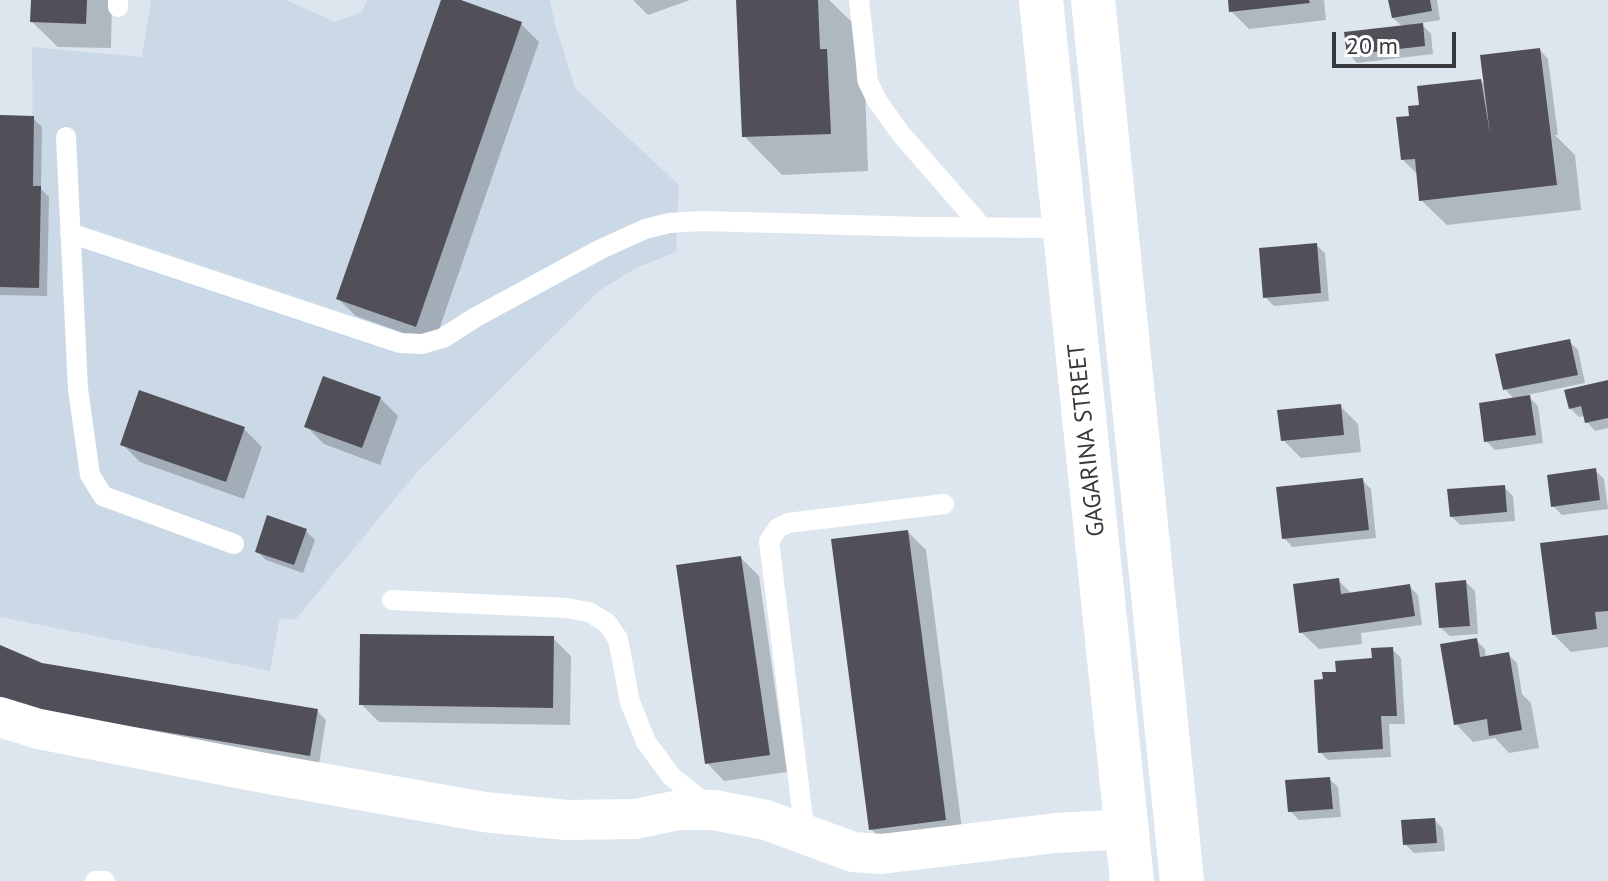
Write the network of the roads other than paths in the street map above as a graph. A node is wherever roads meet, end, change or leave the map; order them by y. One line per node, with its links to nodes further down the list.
1 (859, 0): 5 (lane)
2 (1041, 0): 6 (main road, GAGARINA STREET)
3 (1093, 0): 13 (main road, GAGARINA STREET)
4 (66, 137): 7 (lane)
5 (982, 227): 6 (lane); 7 (lane)
6 (1065, 228): 14 (main road, GAGARINA STREET)
7 (70, 233): 9 (lane)
8 (944, 504): 15 (lane)
9 (234, 544)
10 (392, 600): 12 (lane)
11 (0, 717): 12 (street)
12 (714, 810): 15 (street)
13 (1176, 823): 14 (main road); 19 (main road, GAGARINA STREET)
14 (1126, 829): 15 (street); 18 (main road, GAGARINA STREET)
15 (805, 835)
16 (95, 881): 17 (lane)
17 (105, 881)
18 (1132, 881)
19 (1182, 881)

